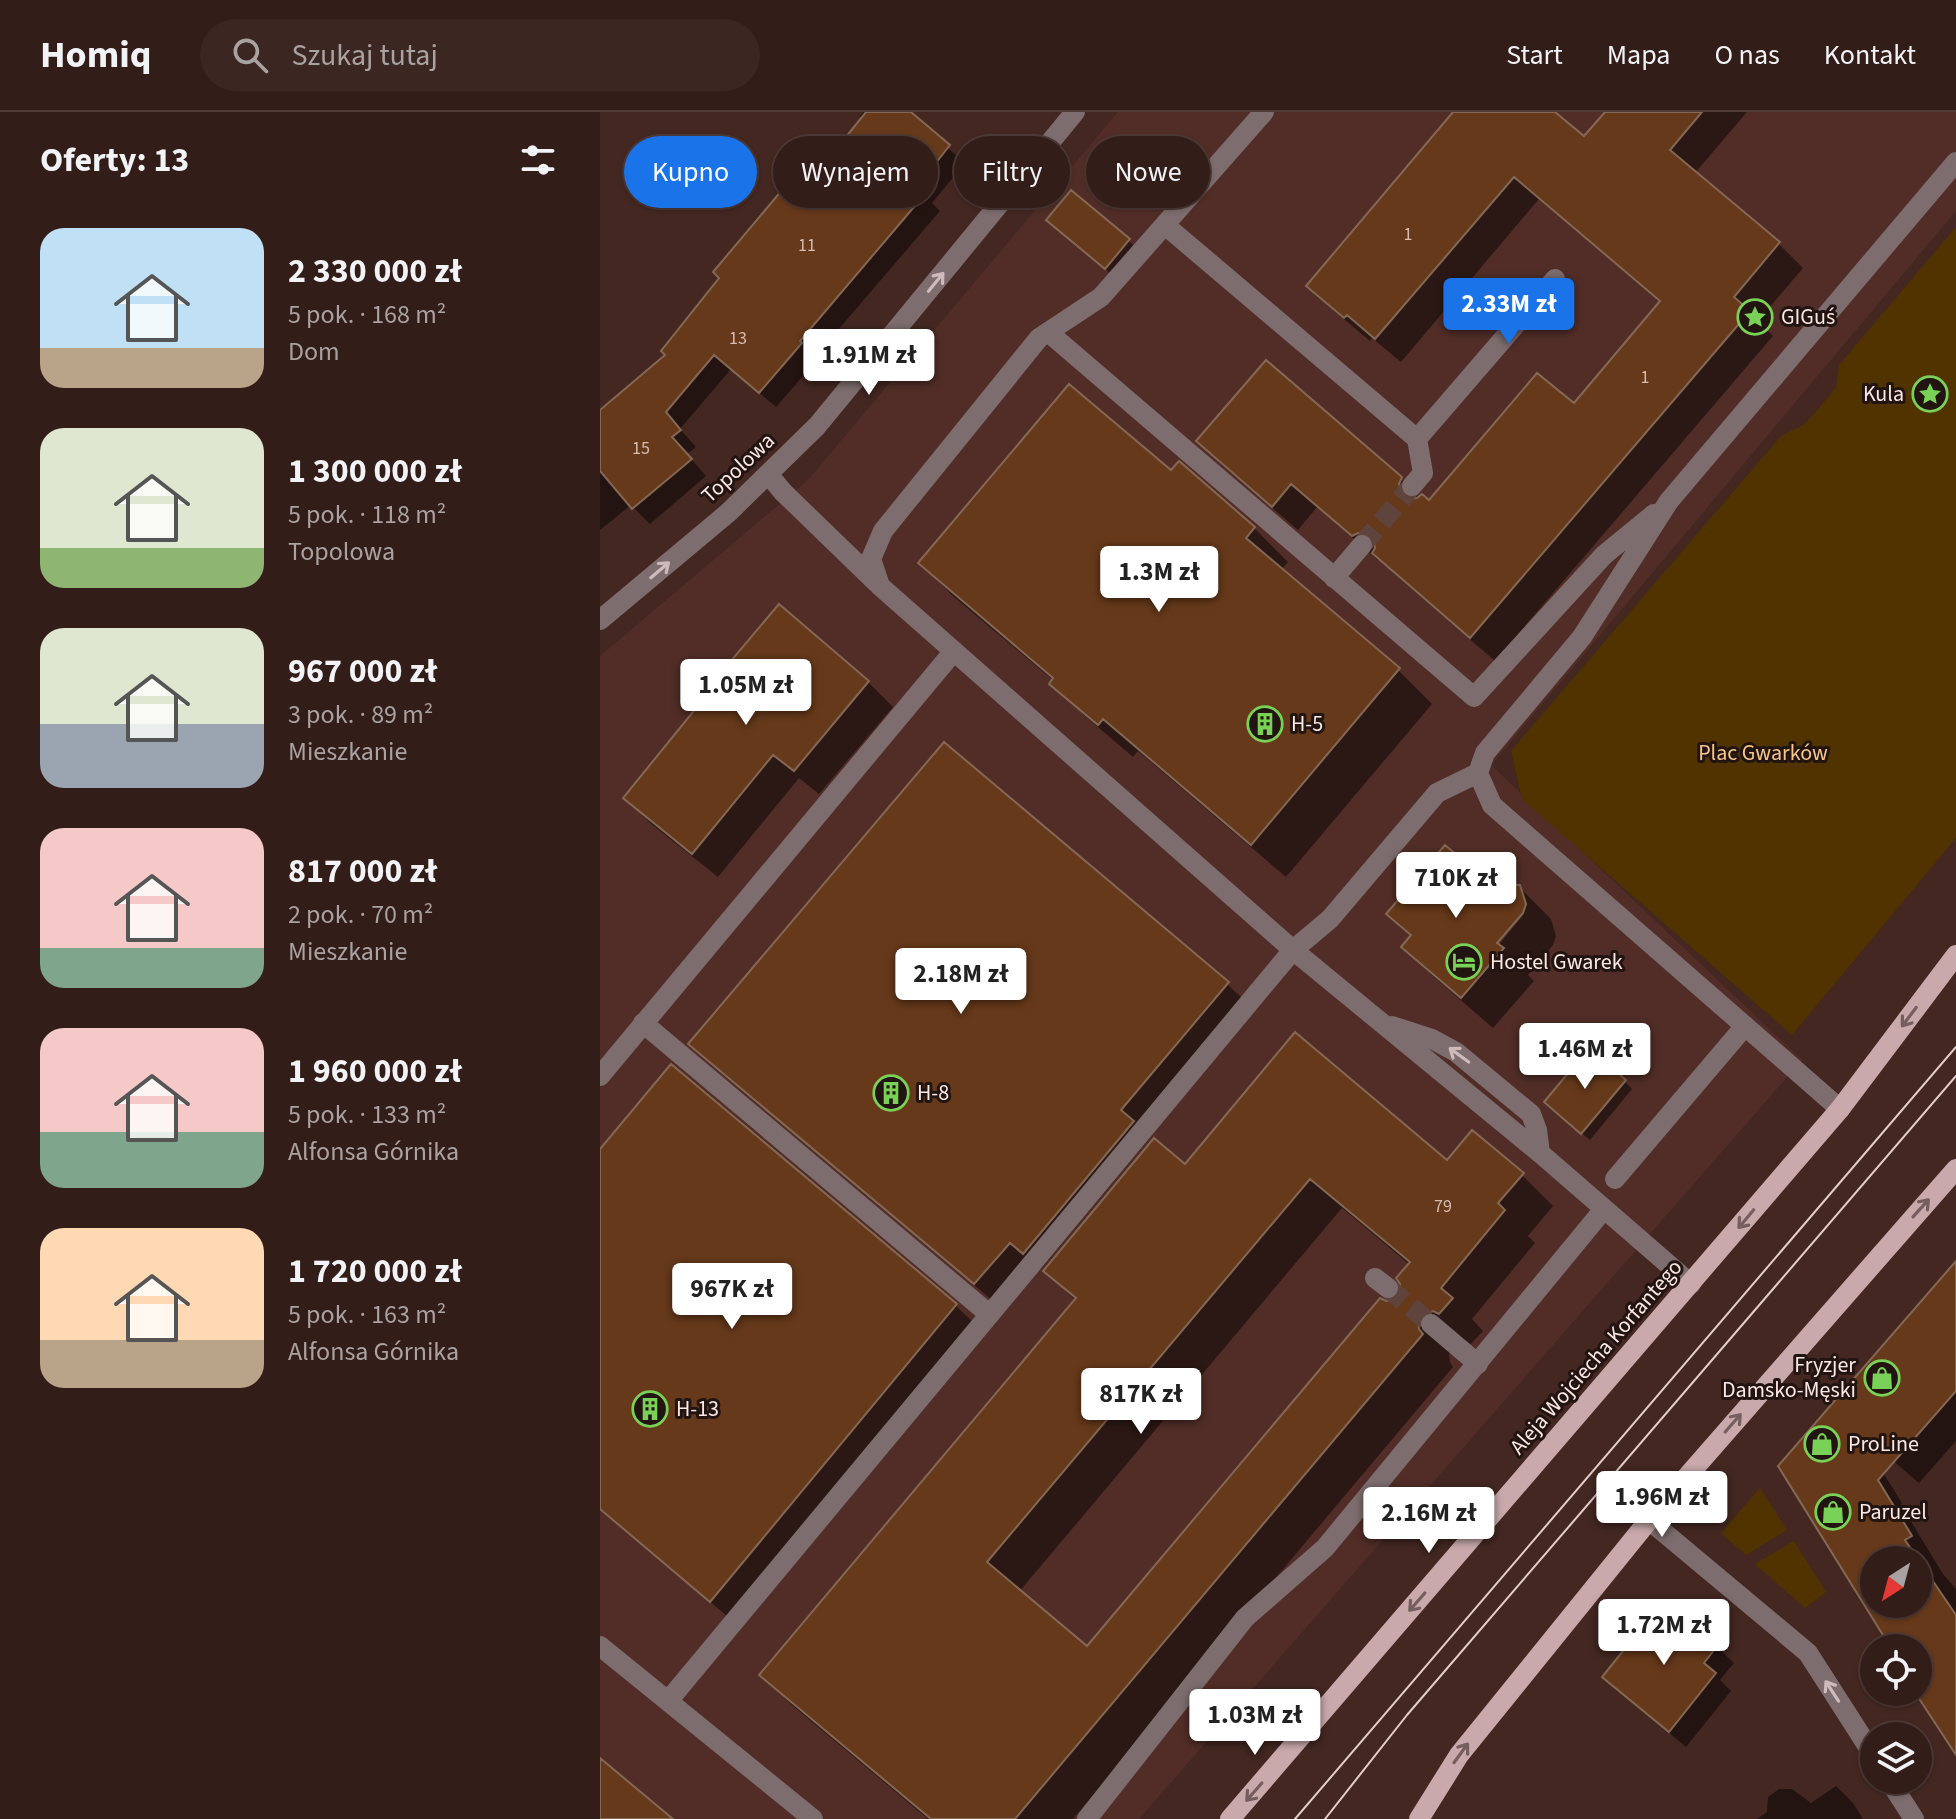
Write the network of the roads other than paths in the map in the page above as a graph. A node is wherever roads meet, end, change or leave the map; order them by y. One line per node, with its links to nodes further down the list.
1 (1075, 112): 8 (street, Topolowa, one-way to 1)
2 (1264, 112): 4 (street)
3 (1956, 162): 10 (street)
4 (1165, 225): 6 (street); 7 (street)
5 (1555, 279): 7 (street)
6 (1048, 332): 12 (street); 13 (street)
7 (1417, 439): 9 (street)
8 (768, 474): 13 (street); 14 (street, Topolowa, one-way to 8)
9 (1412, 486)
10 (1669, 501): 12 (street); 16 (street)
11 (1362, 545): 12 (street)
12 (1334, 578)
13 (880, 586): 15 (street)
14 (600, 620)
15 (954, 651): 17 (street); 19 (street)
16 (1478, 773): 17 (street); 20 (street)
17 (1293, 950): 25 (street); 27 (street)
18 (1956, 955): 22 (main road, Aleja Wojciecha Korfantego, one-way to 22)
19 (643, 1023): 21 (street); 27 (street)
20 (1745, 1026): 22 (street); 24 (street)
21 (600, 1076)
22 (1840, 1109): 26 (main road, Aleja Wojciecha Korfantego, one-way to 26)
23 (1956, 1169): 30 (main road, one-way to 23)
24 (1615, 1179)
25 (1604, 1209): 26 (street); 29 (street)
26 (1691, 1284): 37 (main road, Aleja Wojciecha Korfantego, one-way to 37)
27 (989, 1314): 32 (street)
28 (1431, 1324): 29 (street)
29 (1478, 1364): 36 (street)
30 (1649, 1520): 33 (street, one-way to 30); 38 (main road, one-way to 30)
31 (600, 1646): 32 (street)
32 (668, 1701): 35 (street)
33 (1860, 1734)
34 (1898, 1794): 39 (street)
35 (813, 1819)
36 (1087, 1819)
37 (1230, 1819)
38 (1419, 1819)
39 (1914, 1819)

